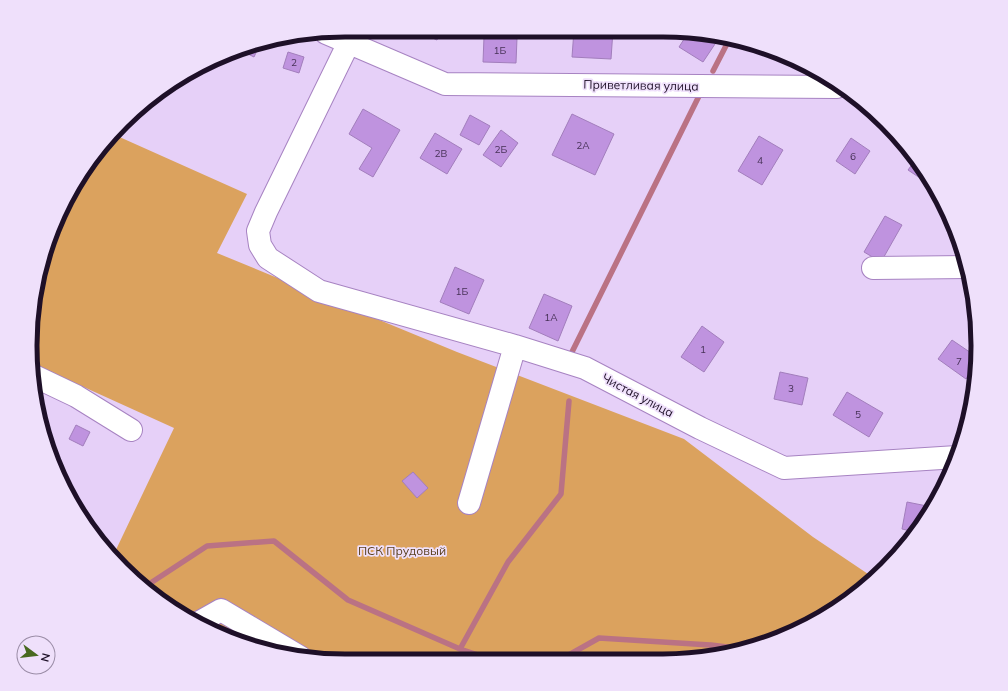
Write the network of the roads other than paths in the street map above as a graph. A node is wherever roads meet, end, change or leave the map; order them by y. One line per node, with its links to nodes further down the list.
1 (352, 37): 2 (street, Приветливая улица); 5 (street, Чистая улица)
2 (831, 87)
3 (960, 267): 4 (street)
4 (873, 268)
5 (515, 346): 8 (street, Чистая улица); 9 (street)
6 (39, 378): 7 (street)
7 (131, 430)
8 (950, 457)
9 (469, 503)
10 (204, 620): 11 (street)
11 (287, 648)

